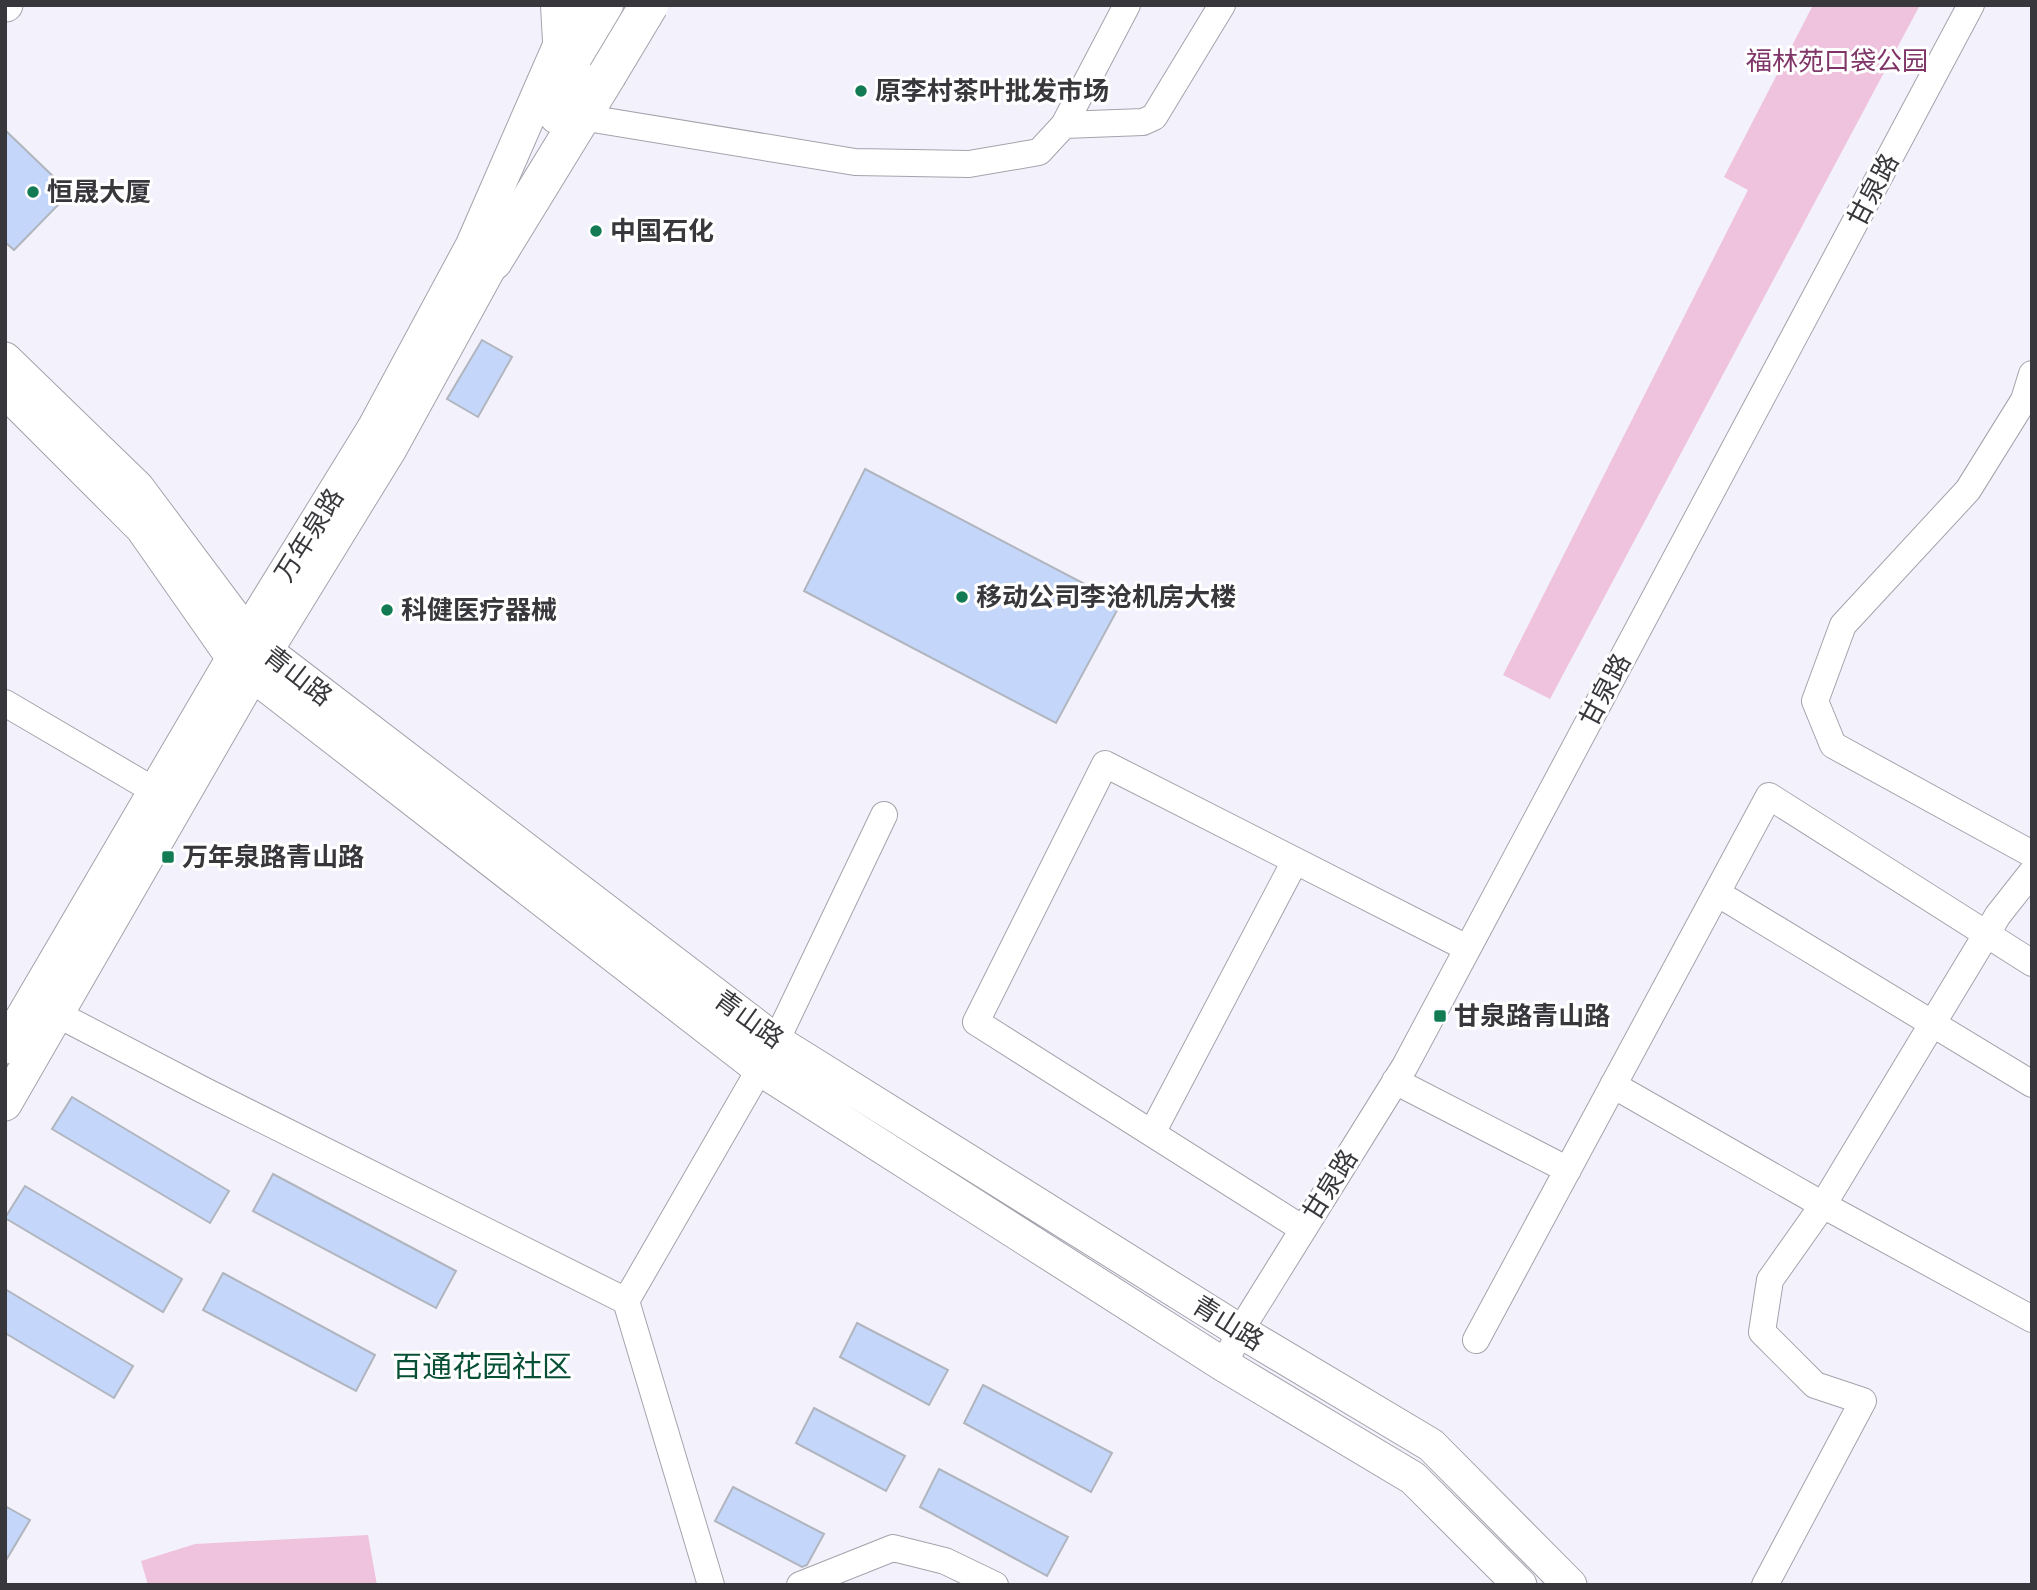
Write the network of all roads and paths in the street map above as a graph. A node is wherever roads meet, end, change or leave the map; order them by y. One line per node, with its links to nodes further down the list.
1 (577, 5): 7 (main road, 万年泉路)
2 (664, 5): 8 (street)
3 (1126, 5): 10 (street)
4 (1222, 5): 10 (street)
5 (1971, 5): 24 (street, 甘泉路)
6 (624, 7): 8 (highway, bridge); 9 (highway)
7 (561, 23): 15 (main road, 万年泉路)
8 (607, 75): 9 (highway)
9 (570, 116): 10 (street); 11 (highway)
10 (1064, 125)
11 (493, 261): 15 (main road, 万年泉路)
12 (5, 359): 15 (main road, 青山路)
13 (2032, 374): 19 (street)
14 (5, 391): 15 (main road, 青山路)
15 (249, 655): 17 (main road, 万年泉路); 26 (main road, 万年泉路); 29 (main road, 青山路)
16 (5, 703): 17 (street)
17 (155, 791): 28 (main road, 万年泉路)
18 (884, 816): 29 (street)
19 (2032, 854)
20 (1295, 861): 24 (street); 34 (street); 34 (street)
21 (2032, 872): 23 (street)
22 (1717, 893): 23 (street); 27 (street); 32 (street)
23 (1986, 934): 25 (street); 27 (street)
24 (1467, 948): 30 (street, 甘泉路)
25 (2032, 963)
26 (57, 1014): 33 (main road, 万年泉路); 38 (street)
27 (1933, 1023): 31 (street); 36 (street)
28 (5, 1047)
29 (768, 1055): 38 (street); 40 (main road, 青山路); 42 (main road, 青山路)
30 (1395, 1081): 35 (street); 37 (street, 甘泉路)
31 (2032, 1084)
32 (1613, 1086): 35 (street); 36 (street)
33 (5, 1104)
34 (1152, 1133): 37 (street)
35 (1568, 1170): 41 (street)
36 (1823, 1205): 39 (street); 48 (street)
37 (1303, 1229): 40 (street, 甘泉路)
38 (626, 1301): 43 (street)
39 (2032, 1319)
40 (1240, 1331): 42 (street, 甘泉路); 47 (main road, 青山路)
41 (1476, 1340)
42 (1224, 1365): 46 (main road, 青山路)
43 (711, 1585)
44 (800, 1585): 45 (street)
45 (995, 1585)
46 (1520, 1585)
47 (1570, 1585)
48 (1765, 1585)

